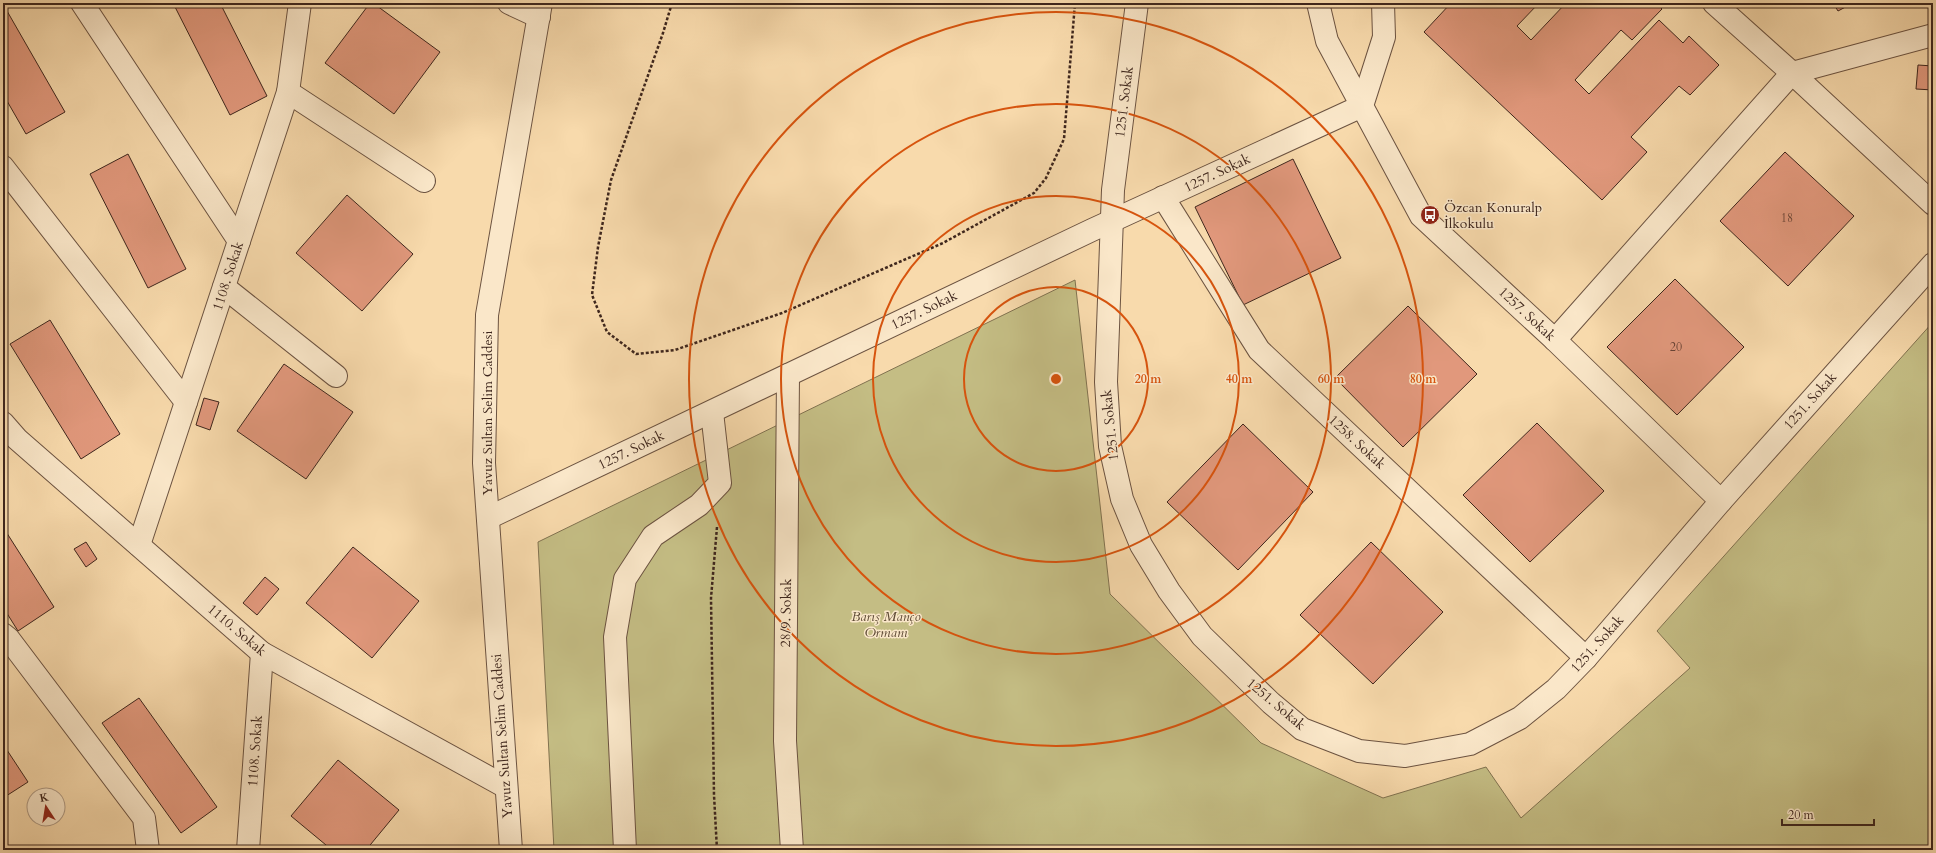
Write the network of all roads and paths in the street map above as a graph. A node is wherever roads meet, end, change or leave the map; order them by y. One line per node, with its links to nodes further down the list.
1 (82, 3): 20 (street)
2 (300, 3): 13 (street, 1108. Sokak)
3 (509, 3): 10 (street)
4 (672, 3): 5 (path)
5 (1075, 3)
6 (1137, 3): 19 (street, 1251. Sokak)
7 (1318, 3): 14 (street, 1257. Sokak)
8 (1383, 3): 14 (street)
9 (1714, 3): 12 (street)
10 (540, 10): 31 (street, Yavuz Sultan Selim Caddesi)
11 (1933, 35): 12 (street)
12 (1792, 73): 18 (street); 23 (street)
13 (288, 92): 16 (street); 20 (street, 1108. Sokak)
14 (1362, 106): 17 (street, 1257. Sokak); 23 (street, 1257. Sokak)
15 (3, 167): 26 (street)
16 (424, 181)
17 (1163, 198): 19 (street, 1257. Sokak); 35 (street, 1258. Sokak)
18 (1933, 204)
19 (1112, 221): 24 (street, 1257. Sokak); 35 (street, 1251. Sokak)
20 (239, 241): 22 (street, 1108. Sokak)
21 (1933, 264): 30 (street, 1251. Sokak)
22 (224, 287): 25 (street); 26 (street, 1108. Sokak)
23 (1555, 340): 30 (street, 1257. Sokak)
24 (788, 375): 27 (street, 1257. Sokak); 42 (street, 28/9. Sokak)
25 (336, 376)
26 (186, 402): 32 (street, 1108. Sokak)
27 (712, 412): 29 (street); 31 (street, 1257. Sokak)
28 (5, 431): 32 (street, 1110. Sokak)
29 (720, 483): 40 (street); 41 (path)
30 (1721, 500): 35 (street, 1251. Sokak)
31 (488, 518): 36 (street, Yavuz Sultan Selim Caddesi)
32 (139, 545): 34 (street, 1110. Sokak)
33 (3, 634): 37 (street)
34 (262, 653): 36 (street, 1110. Sokak); 38 (street, 1108. Sokak)
35 (1586, 658)
36 (506, 788): 39 (street, Yavuz Sultan Selim Caddesi)
37 (147, 849)
38 (248, 850)
39 (511, 850)
40 (625, 850)
41 (717, 850)
42 (792, 850)

